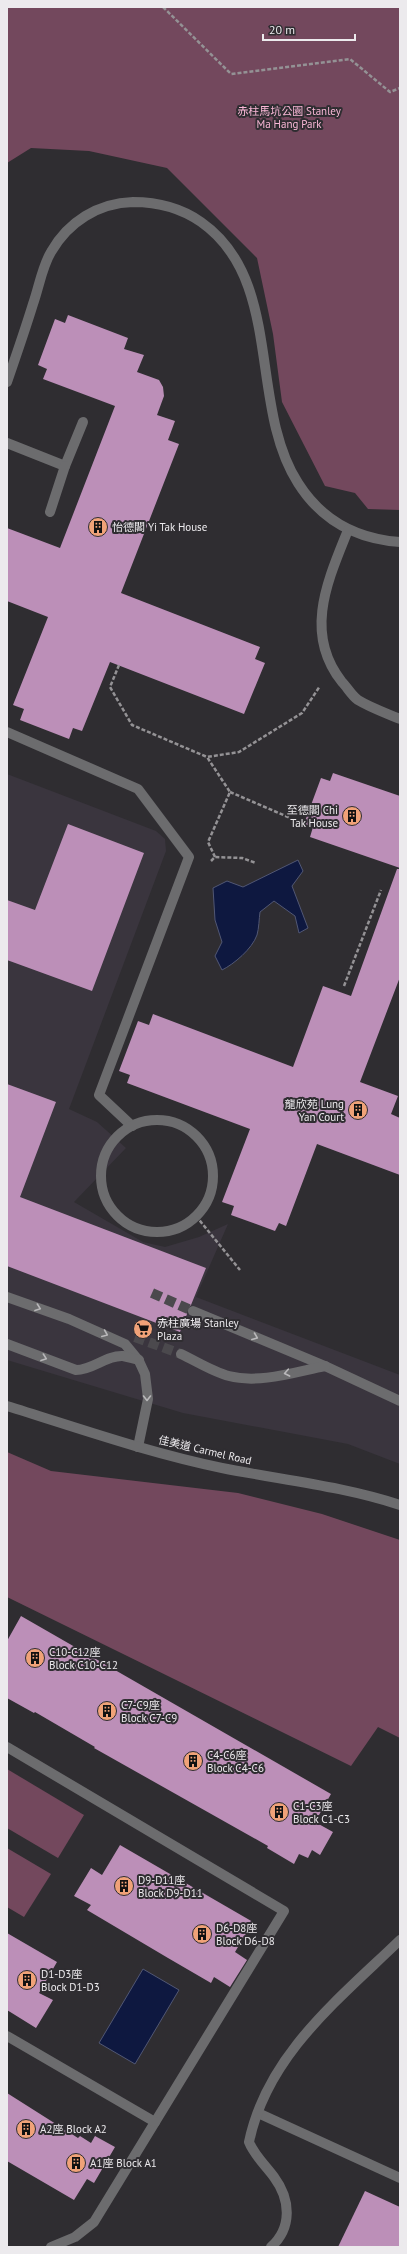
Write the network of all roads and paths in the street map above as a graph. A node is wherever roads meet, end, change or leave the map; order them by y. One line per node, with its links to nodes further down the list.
1 (163, 7): 2 (path)
2 (400, 88)
3 (7, 382): 8 (street)
4 (83, 422): 6 (street)
5 (7, 443): 6 (street)
6 (65, 466): 7 (street)
7 (50, 512)
8 (348, 530): 9 (street); 11 (street)
9 (400, 542)
10 (119, 665): 14 (path)
11 (332, 669): 12 (street); 14 (path)
12 (400, 719)
13 (7, 732): 22 (street)
14 (207, 757): 15 (path)
15 (230, 792): 16 (path); 17 (path)
16 (302, 823)
17 (215, 857): 18 (path); 19 (path)
18 (210, 862)
19 (256, 863)
20 (381, 890): 21 (path)
21 (344, 986)
22 (132, 1126): 23 (street); 23 (street)
23 (196, 1216): 24 (path)
24 (240, 1270)
25 (7, 1297): 29 (street, one-way to 29)
26 (193, 1311): 30 (street, one-way to 30)
27 (7, 1344): 29 (street, one-way to 29)
28 (181, 1354): 30 (street, one-way to 28)
29 (139, 1360): 33 (street, one-way to 33)
30 (325, 1366): 31 (street)
31 (400, 1401)
32 (7, 1406): 33 (street, 佳美道 Carmel Road)
33 (138, 1447): 34 (street, 佳美道 Carmel Road)
34 (400, 1505)
35 (7, 1748): 39 (street)
36 (400, 1940): 38 (street)
37 (7, 2036): 39 (street)
38 (258, 2112): 40 (street); 42 (street)
39 (155, 2122): 41 (street)
40 (400, 2178)
41 (51, 2247)
42 (271, 2247)

